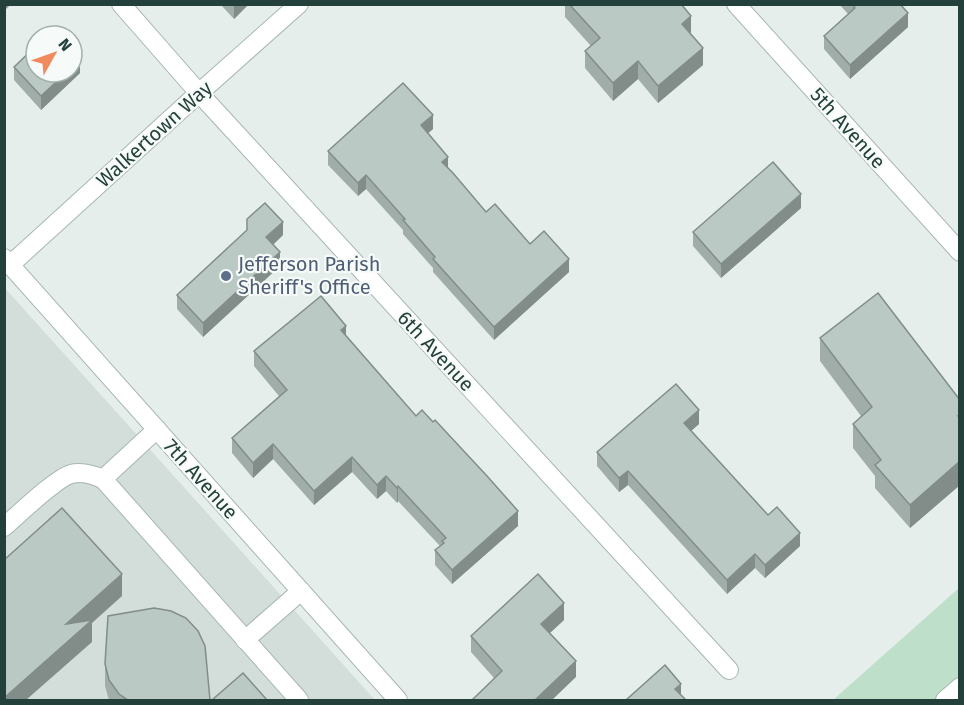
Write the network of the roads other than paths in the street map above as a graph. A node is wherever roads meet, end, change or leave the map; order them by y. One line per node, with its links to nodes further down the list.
1 (121, 4): 4 (street, 6th Avenue)
2 (299, 4): 4 (street, Walkertown Way)
3 (736, 4): 5 (street, 5th Avenue)
4 (199, 93): 6 (street, Walkertown Way); 12 (street, 6th Avenue)
5 (960, 252)
6 (8, 261): 7 (street, 7th Avenue)
7 (157, 429): 8 (street); 10 (street, 7th Avenue)
8 (104, 479): 9 (street); 11 (street)
9 (4, 527)
10 (301, 591): 11 (street); 15 (street, 7th Avenue)
11 (245, 640): 14 (street)
12 (729, 670)
13 (960, 687): 16 (street)
14 (299, 700)
15 (398, 700)
16 (945, 700)

